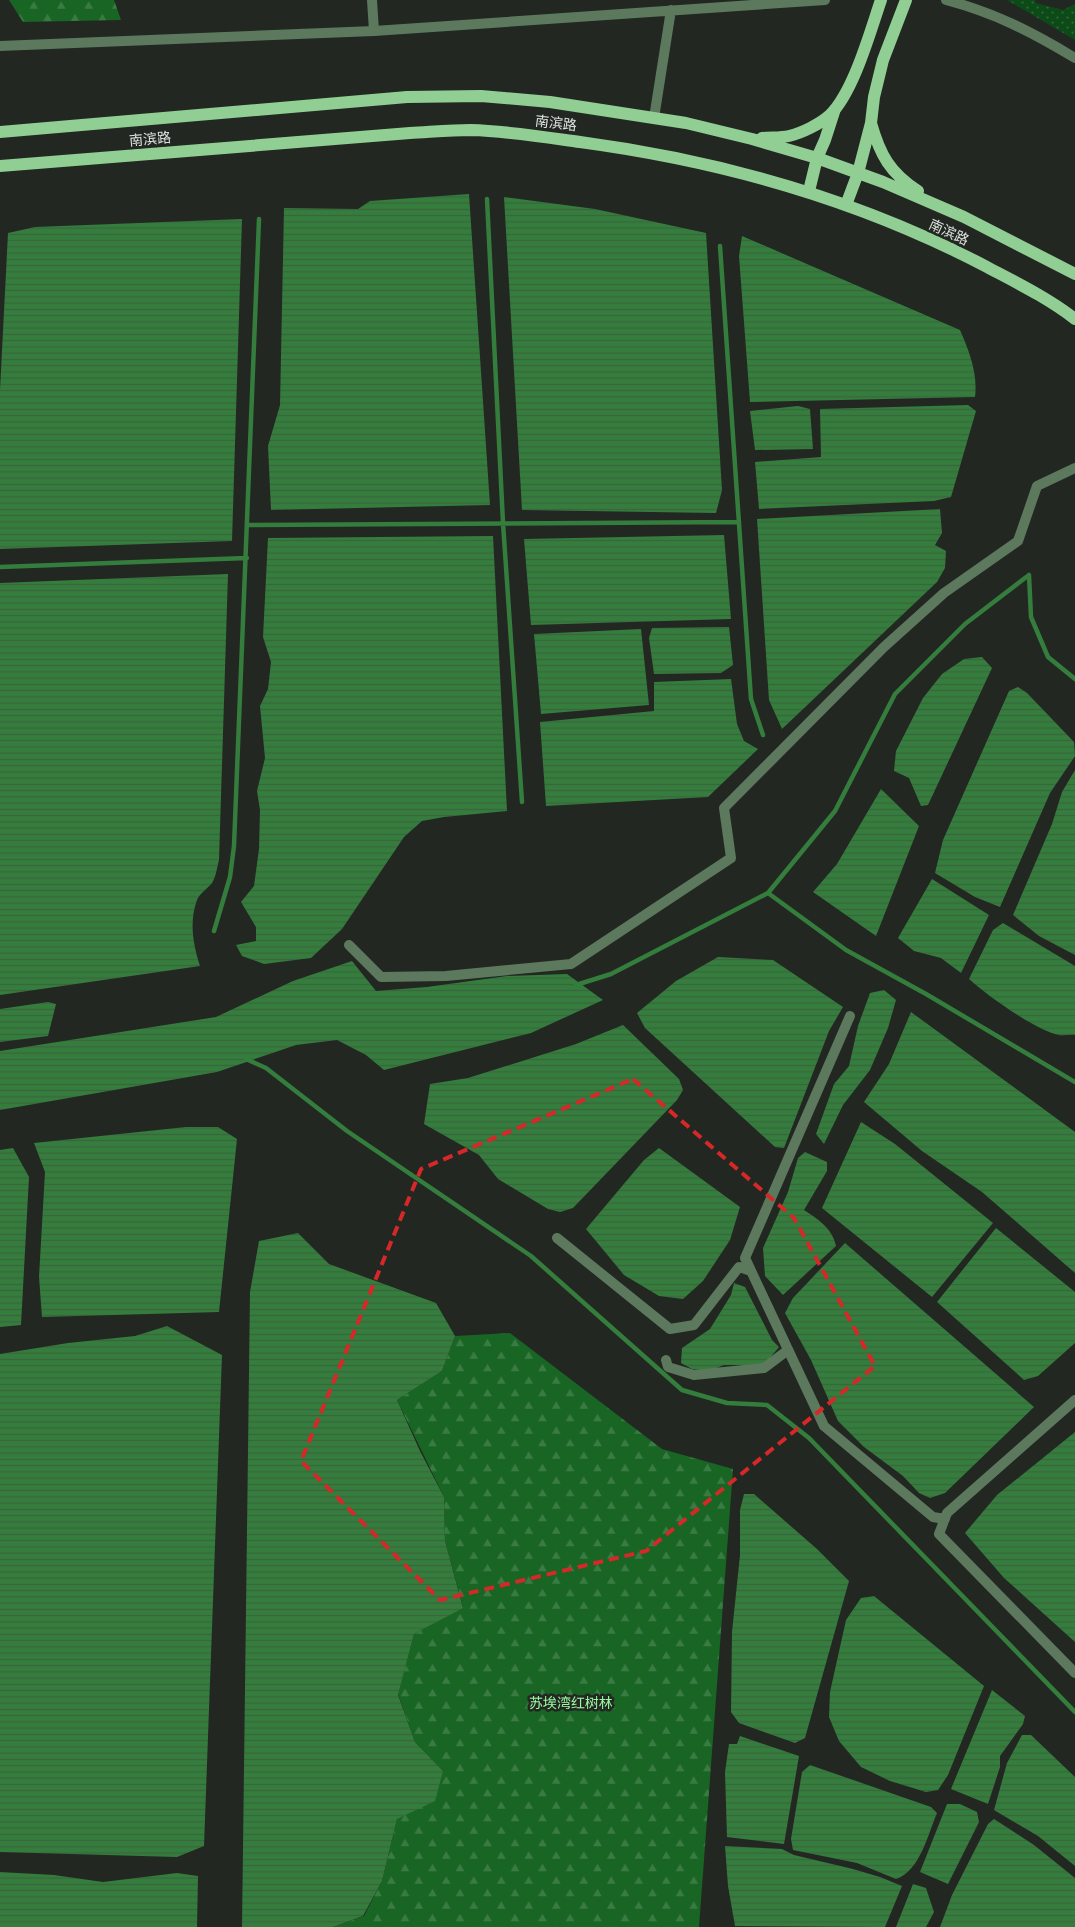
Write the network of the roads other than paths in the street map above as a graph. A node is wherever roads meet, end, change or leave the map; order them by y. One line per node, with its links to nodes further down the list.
1 (372, 0): 7 (street)
2 (825, 0): 6 (street)
3 (881, 0): 10 (main road)
4 (906, 0): 12 (main road)
5 (946, 0): 9 (street)
6 (671, 10): 7 (street); 11 (street)
7 (374, 31): 8 (street)
8 (0, 46)
9 (1075, 58)
10 (836, 107): 14 (main road); 15 (main road)
11 (654, 118): 13 (main road, 南滨路); 14 (main road, 南滨路)
12 (871, 123): 17 (main road); 20 (main road)
13 (0, 132)
14 (752, 138): 15 (main road, 南滨路)
15 (817, 158): 17 (main road, 南滨路); 18 (main road)
16 (0, 166): 18 (main road, 南滨路)
17 (858, 173): 19 (main road); 20 (main road, 南滨路)
18 (809, 191): 19 (main road, 南滨路)
19 (846, 205): 22 (main road, 南滨路)
20 (947, 209): 21 (main road, 南滨路)
21 (1075, 274)
22 (1075, 318)
23 (1075, 468): 24 (street)
24 (349, 945)
25 (850, 1016): 27 (street)
26 (557, 1238): 27 (street)
27 (751, 1271): 28 (street)
28 (788, 1350): 29 (street); 31 (street)
29 (666, 1360)
30 (1075, 1400): 31 (street)
31 (945, 1520): 32 (street)
32 (1075, 1673)

